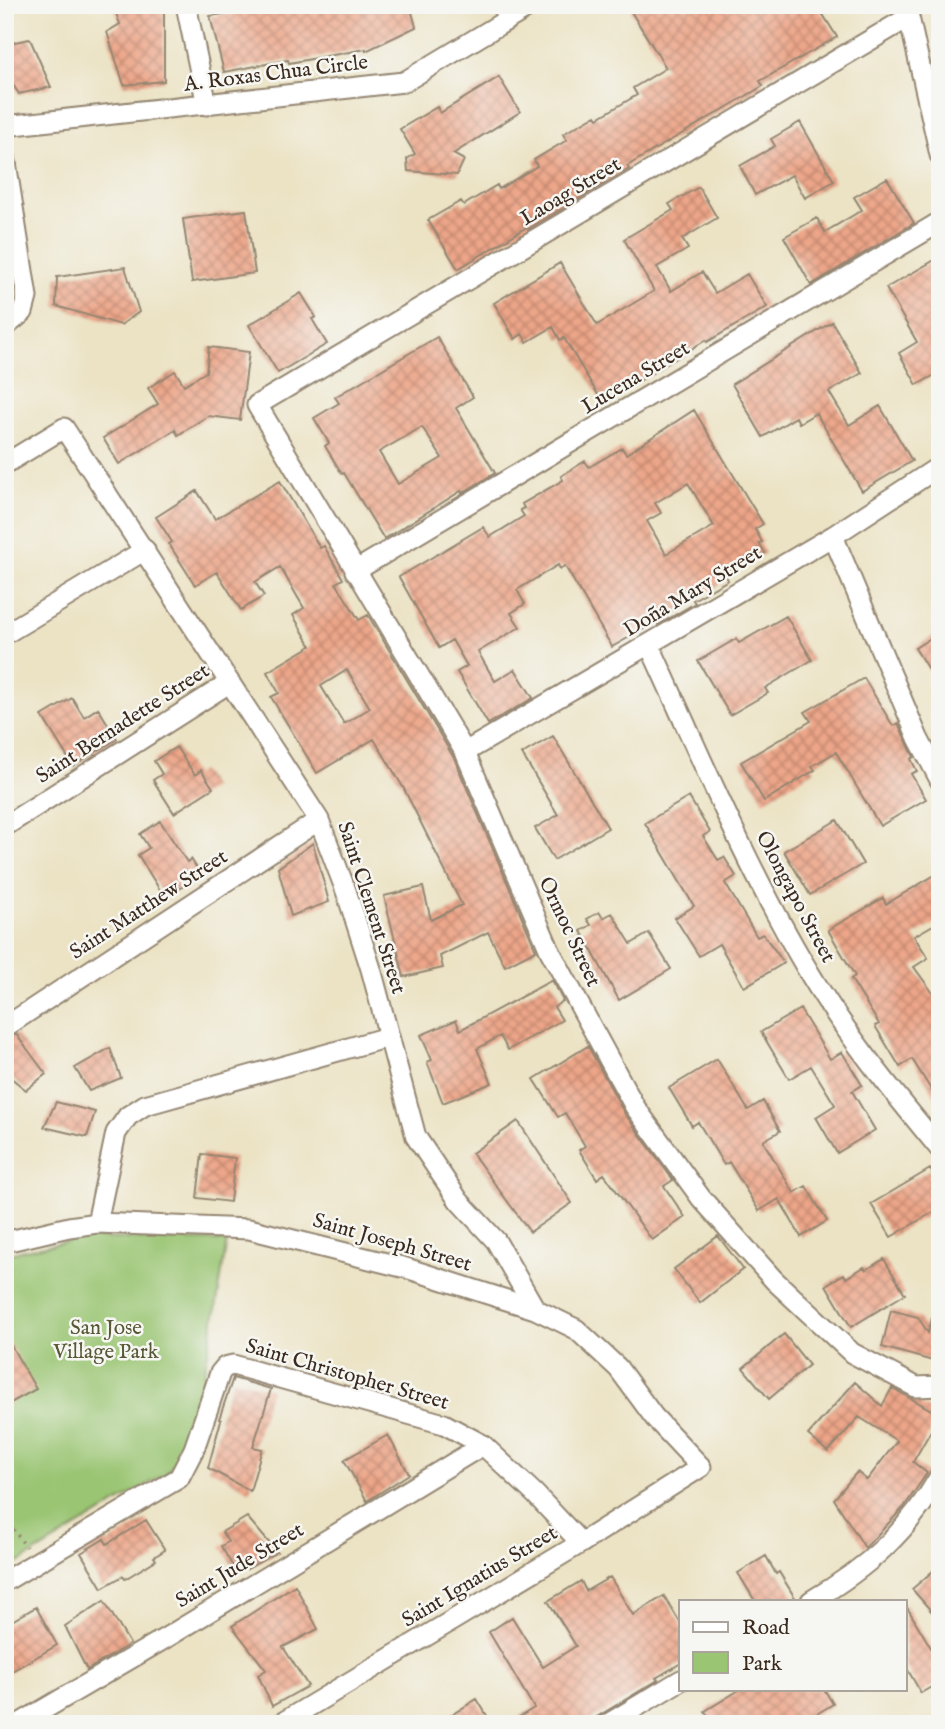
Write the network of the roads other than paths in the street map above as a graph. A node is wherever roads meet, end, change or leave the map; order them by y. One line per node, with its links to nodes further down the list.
1 (186, 5): 3 (street)
2 (532, 5): 3 (street, A. Roxas Chua Circle)
3 (207, 105): 4 (street, A. Roxas Chua Circle)
4 (5, 127)
5 (940, 155): 9 (street, Laoag Street)
6 (5, 156): 8 (street)
7 (940, 222): 14 (street, Lucena Street)
8 (5, 327)
9 (257, 405): 14 (street, Ormoc Street)
10 (5, 464): 13 (street, Saint Clement Street)
11 (940, 466): 12 (street, Doña Mary Street)
12 (833, 536): 16 (street, Doña Mary Street); 19 (street)
13 (145, 550): 15 (street); 17 (street, Saint Clement Street)
14 (355, 571): 18 (street, Ormoc Street)
15 (5, 634)
16 (649, 645): 18 (street, Doña Mary Street); 24 (street, Olongapo Street)
17 (229, 682): 20 (street, Saint Clement Street); 21 (street, Saint Bernadette Street)
18 (466, 752): 28 (street, Ormoc Street)
19 (940, 780)
20 (318, 820): 22 (street, Saint Matthew Street); 23 (street, Saint Clement Street)
21 (5, 826)
22 (5, 1027)
23 (388, 1037): 25 (street); 27 (street, Saint Clement Street)
24 (940, 1149)
25 (96, 1223): 26 (street, Saint Joseph Street); 27 (street, Saint Joseph Street)
26 (5, 1242)
27 (535, 1309): 30 (street, Saint Joseph Street)
28 (940, 1386)
29 (482, 1445): 32 (street, Saint Christopher Street); 33 (street, Saint Christopher Street); 36 (street, Saint Jude Street)
30 (701, 1467): 32 (street, Saint Ignatius Street)
31 (940, 1476): 34 (street)
32 (581, 1543): 37 (street, Saint Ignatius Street)
33 (5, 1581)
34 (813, 1600)
35 (679, 1681): 38 (street)
36 (19, 1724)
37 (280, 1724)
38 (608, 1724)

